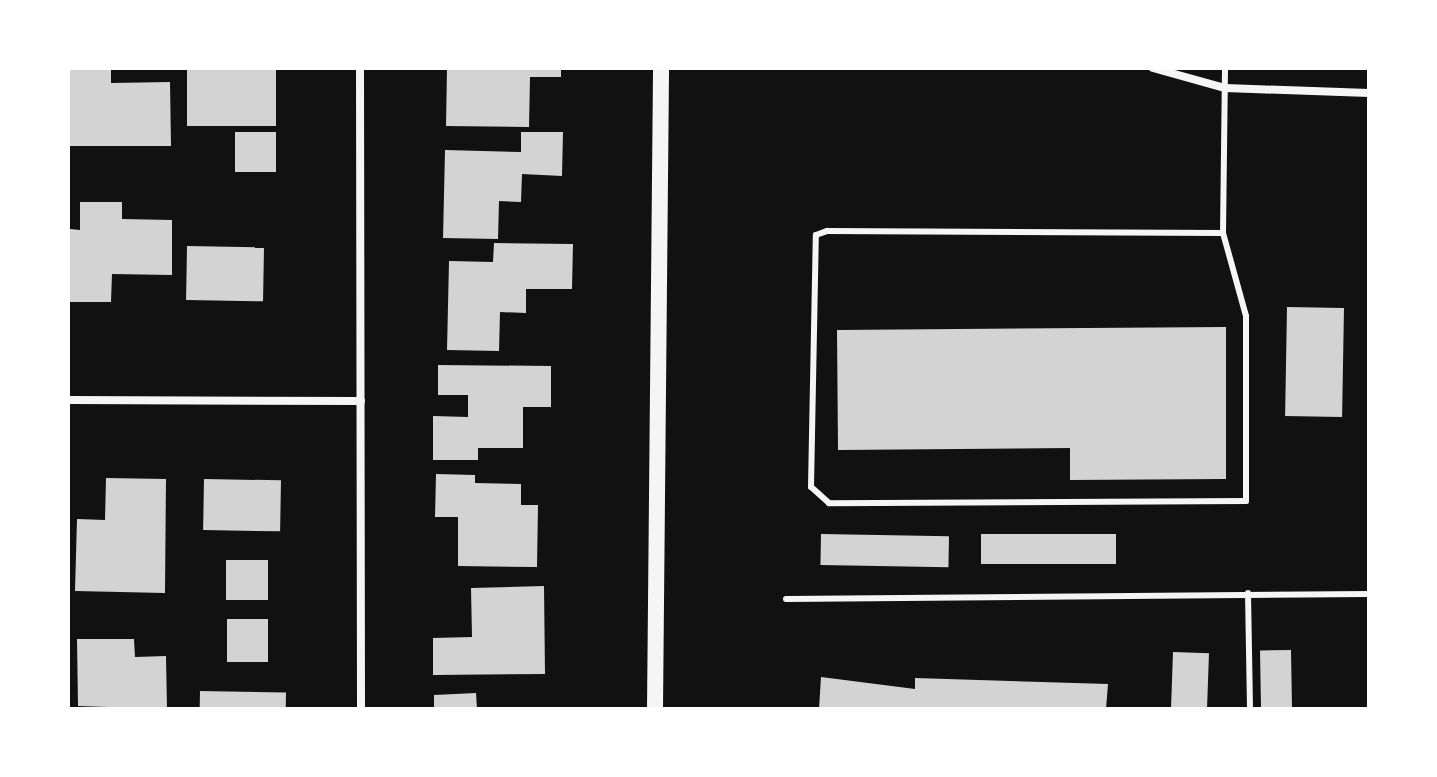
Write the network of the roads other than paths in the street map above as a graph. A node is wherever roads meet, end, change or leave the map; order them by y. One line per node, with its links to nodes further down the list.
1 (360, 68): 9 (street)
2 (661, 68): 14 (main road)
3 (1153, 68): 5 (street)
4 (1225, 68): 5 (lane)
5 (1225, 88): 6 (street); 7 (lane)
6 (1369, 93)
7 (1223, 233): 7 (lane)
8 (68, 400): 9 (street)
9 (361, 401): 13 (street)
10 (1248, 593): 11 (lane); 12 (lane); 15 (lane)
11 (1369, 594)
12 (786, 599)
13 (361, 709)
14 (655, 709)
15 (1250, 709)

